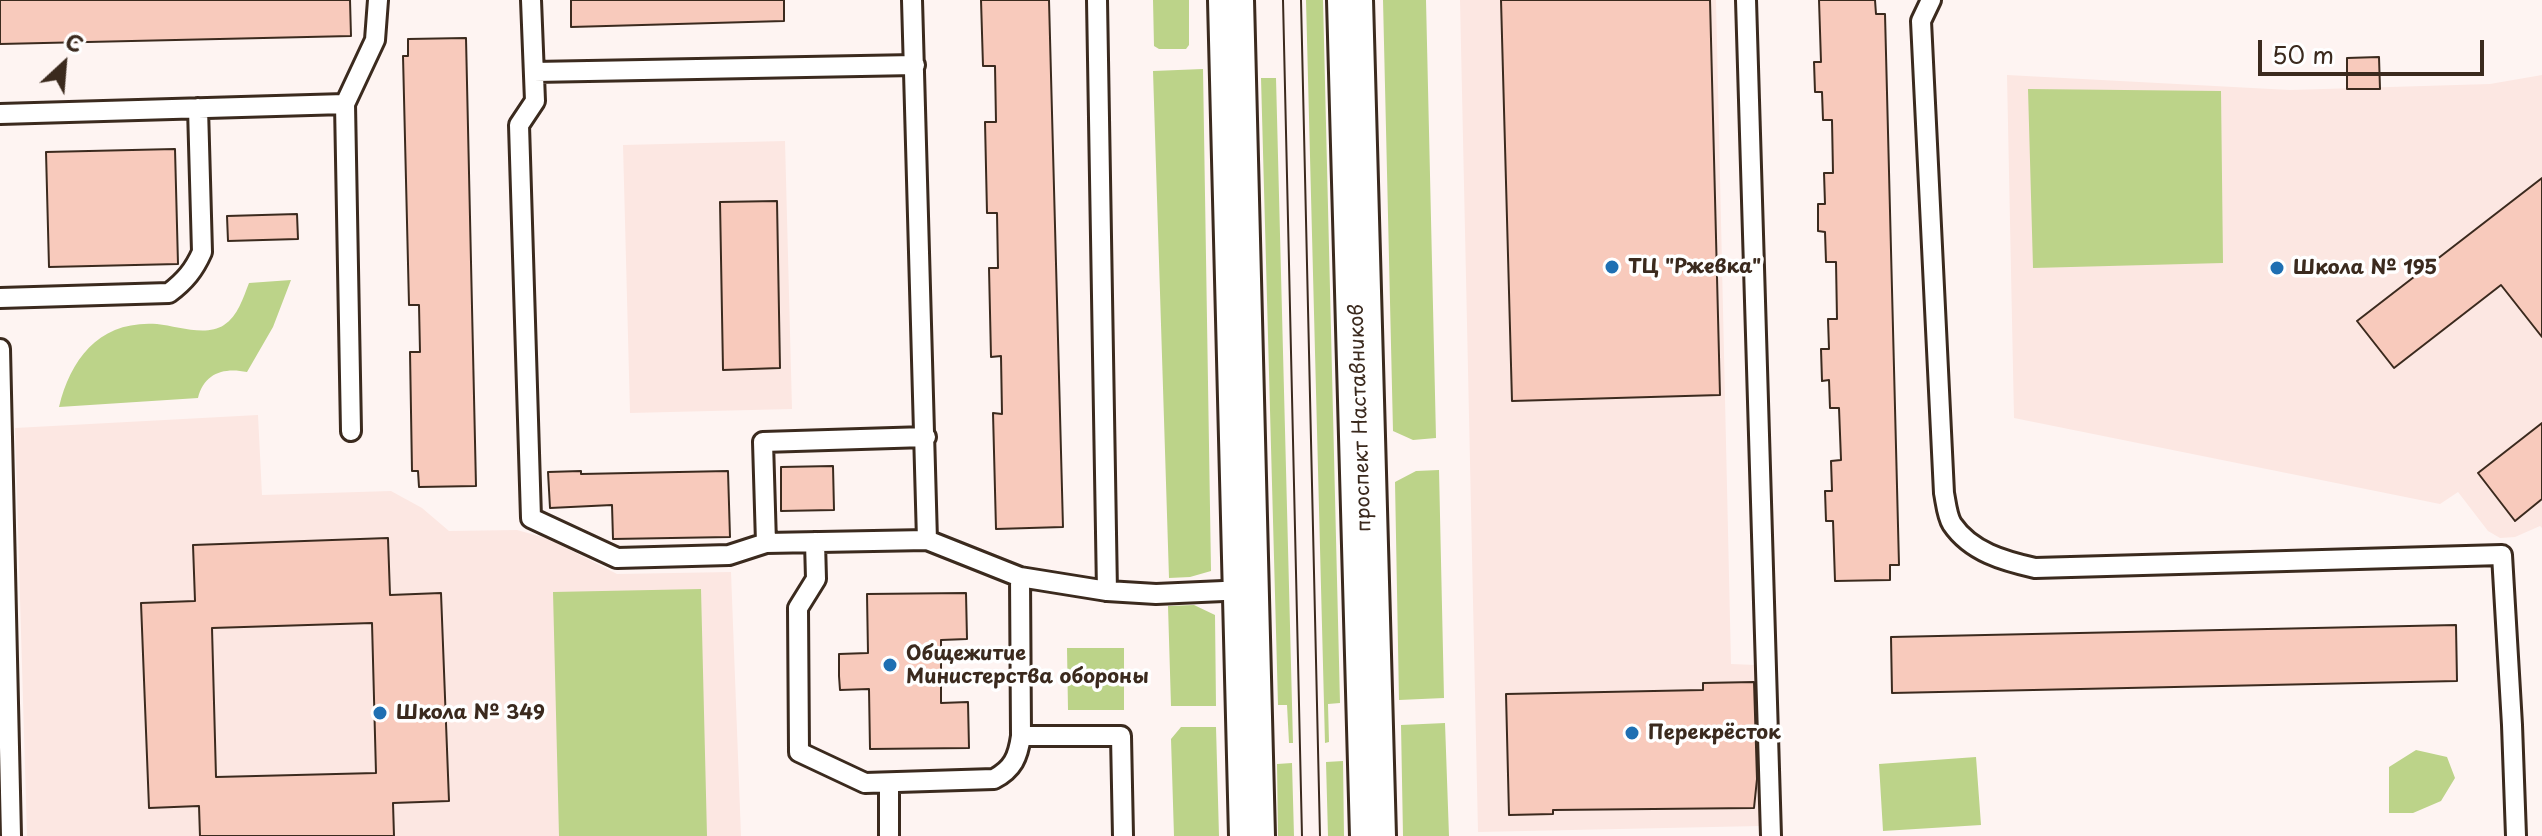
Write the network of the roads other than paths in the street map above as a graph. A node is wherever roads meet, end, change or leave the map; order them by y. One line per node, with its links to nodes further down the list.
1 (378, 0): 11 (lane)
2 (531, 0): 10 (lane)
3 (912, 0): 9 (lane)
4 (1097, 0): 23 (lane)
5 (1231, 0): 22 (main road)
6 (1350, 0): 30 (main road, проспект Наставников)
7 (1746, 0): 31 (lane)
8 (1931, 0): 32 (lane)
9 (915, 65): 10 (lane); 17 (lane)
10 (534, 72): 20 (lane)
11 (345, 104): 12 (lane); 16 (lane)
12 (198, 108): 13 (lane); 14 (lane)
13 (0, 114)
14 (0, 298)
15 (0, 349): 26 (lane)
16 (351, 431)
17 (926, 437): 18 (lane); 20 (lane)
18 (927, 540): 19 (lane); 21 (lane)
19 (815, 542): 20 (lane); 25 (lane)
20 (766, 543)
21 (1020, 577): 23 (lane); 24 (lane)
22 (1246, 590): 23 (lane); 29 (main road)
23 (1107, 591)
24 (1021, 736): 25 (lane); 28 (lane)
25 (889, 784): 27 (lane)
26 (11, 836)
27 (889, 836)
28 (1123, 836)
29 (1252, 836)
30 (1373, 836)
31 (1771, 836)
32 (2516, 836)

